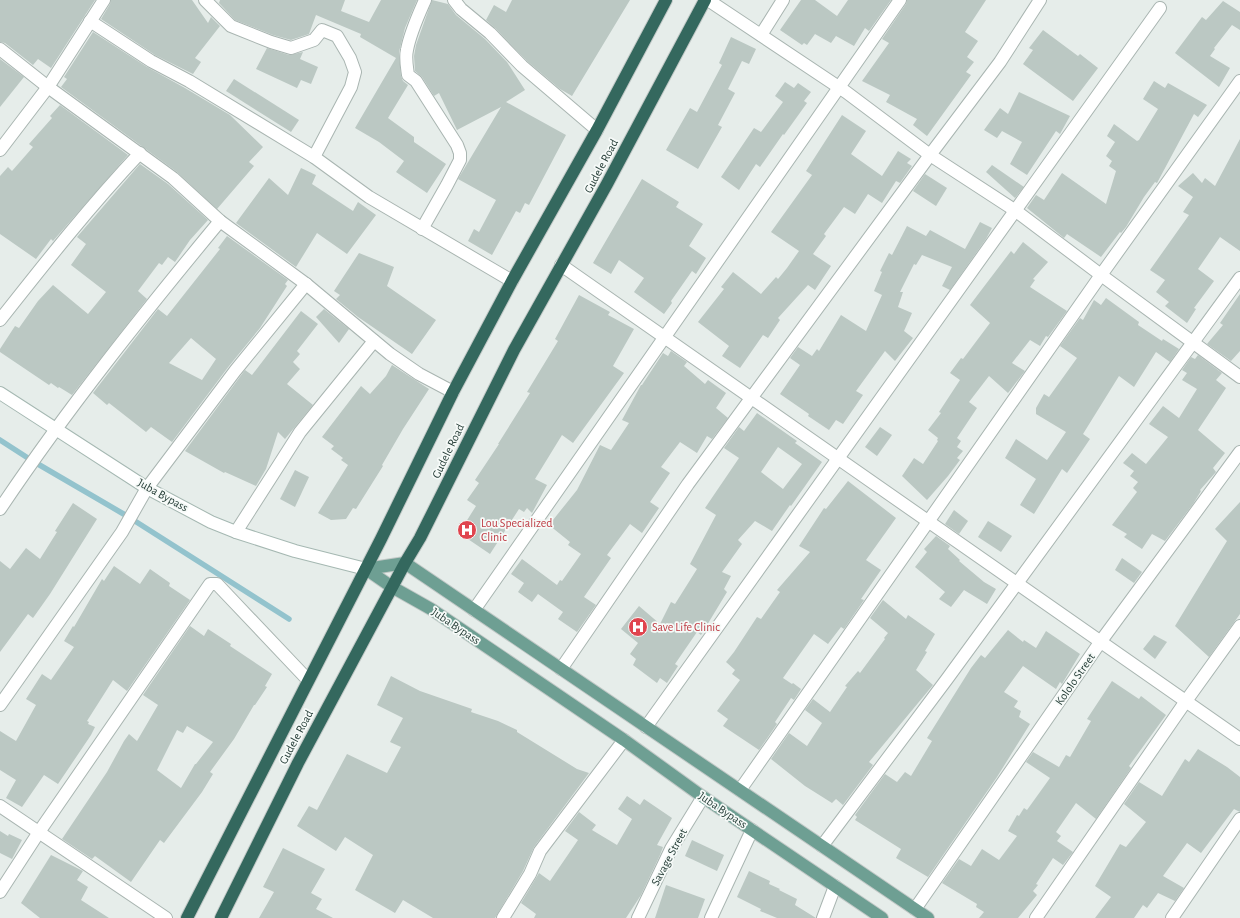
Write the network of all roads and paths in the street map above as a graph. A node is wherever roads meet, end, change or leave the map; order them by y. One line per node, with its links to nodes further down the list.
1 (104, 0): 11 (street)
2 (204, 0): 21 (street)
3 (424, 0): 24 (street)
4 (454, 0): 17 (street)
5 (666, 0): 17 (highway, Gudele Road)
6 (706, 0): 12 (street); 25 (highway, Gudele Road)
7 (783, 0): 12 (street)
8 (900, 0): 16 (street)
9 (1040, 0): 20 (street)
10 (1160, 8): 22 (street)
11 (90, 21): 15 (street); 21 (street)
12 (761, 35): 16 (street)
13 (0, 49): 15 (street)
14 (1240, 81): 26 (street)
15 (48, 87): 18 (street); 19 (street)
16 (839, 87): 20 (street); 31 (street)
17 (597, 130): 28 (highway, Gudele Road)
18 (0, 150)
19 (140, 154): 23 (street); 30 (street)
20 (930, 155): 22 (street); 37 (street)
21 (314, 157): 24 (street)
22 (1016, 210): 26 (street); 40 (street)
23 (220, 221): 29 (street); 38 (street)
24 (422, 229): 28 (street)
25 (561, 265): 31 (street); 45 (highway, Gudele Road)
26 (1101, 275): 33 (street); 43 (street)
27 (1240, 278): 33 (street)
28 (512, 281): 35 (highway, Gudele Road)
29 (306, 284): 32 (street); 41 (street)
30 (0, 320)
31 (665, 337): 37 (street); 49 (street)
32 (374, 341): 35 (street); 44 (street)
33 (1193, 343): 34 (street); 47 (street)
34 (1240, 377)
35 (453, 392): 46 (highway, Gudele Road)
36 (0, 393): 38 (street, Juba Bypass)
37 (751, 397): 40 (street); 52 (street)
38 (56, 429): 41 (street, Juba Bypass); 42 (street)
39 (1240, 452): 51 (street, Kololo Street)
40 (838, 458): 43 (street); 56 (street)
41 (147, 488): 44 (street, Juba Bypass); 55 (street)
42 (0, 509)
43 (928, 521): 47 (street); 59 (street)
44 (236, 532): 46 (street, Juba Bypass)
45 (405, 563): 46 (main road); 48 (highway, Gudele Road); 49 (main road, Juba Bypass)
46 (366, 569): 48 (main road, Juba Bypass); 53 (highway, Gudele Road)
47 (1016, 583): 51 (street); 65 (street)
48 (392, 587): 58 (main road, Juba Bypass); 71 (highway, Gudele Road)
49 (474, 610): 52 (main road, Juba Bypass)
50 (1240, 626): 54 (street)
51 (1100, 641): 54 (street); 68 (street, Kololo Street)
52 (561, 669): 56 (main road, Juba Bypass)
53 (308, 680): 64 (street); 70 (highway, Gudele Road)
54 (1186, 701): 57 (street); 78 (street)
55 (0, 705)
56 (646, 727): 59 (main road, Juba Bypass)
57 (1240, 739)
58 (624, 740): 60 (main road, Juba Bypass); 72 (street)
59 (740, 790): 65 (main road, Juba Bypass)
60 (703, 797): 63 (main road, Juba Bypass); 73 (street, Savage Street)
61 (0, 806): 64 (street)
62 (1240, 819): 79 (street)
63 (752, 830): 66 (main road, Juba Bypass); 74 (street)
64 (39, 832): 67 (street); 69 (street)
65 (822, 846): 68 (main road, Juba Bypass)
66 (835, 886): 75 (street); 76 (main road, Juba Bypass)
67 (0, 892)
68 (915, 909): 77 (main road, Juba Bypass)
69 (166, 918)
70 (187, 918)
71 (221, 918)
72 (503, 918)
73 (638, 918)
74 (711, 918)
75 (823, 918)
76 (882, 918)
77 (928, 918)
78 (1036, 918)
79 (1172, 918)

